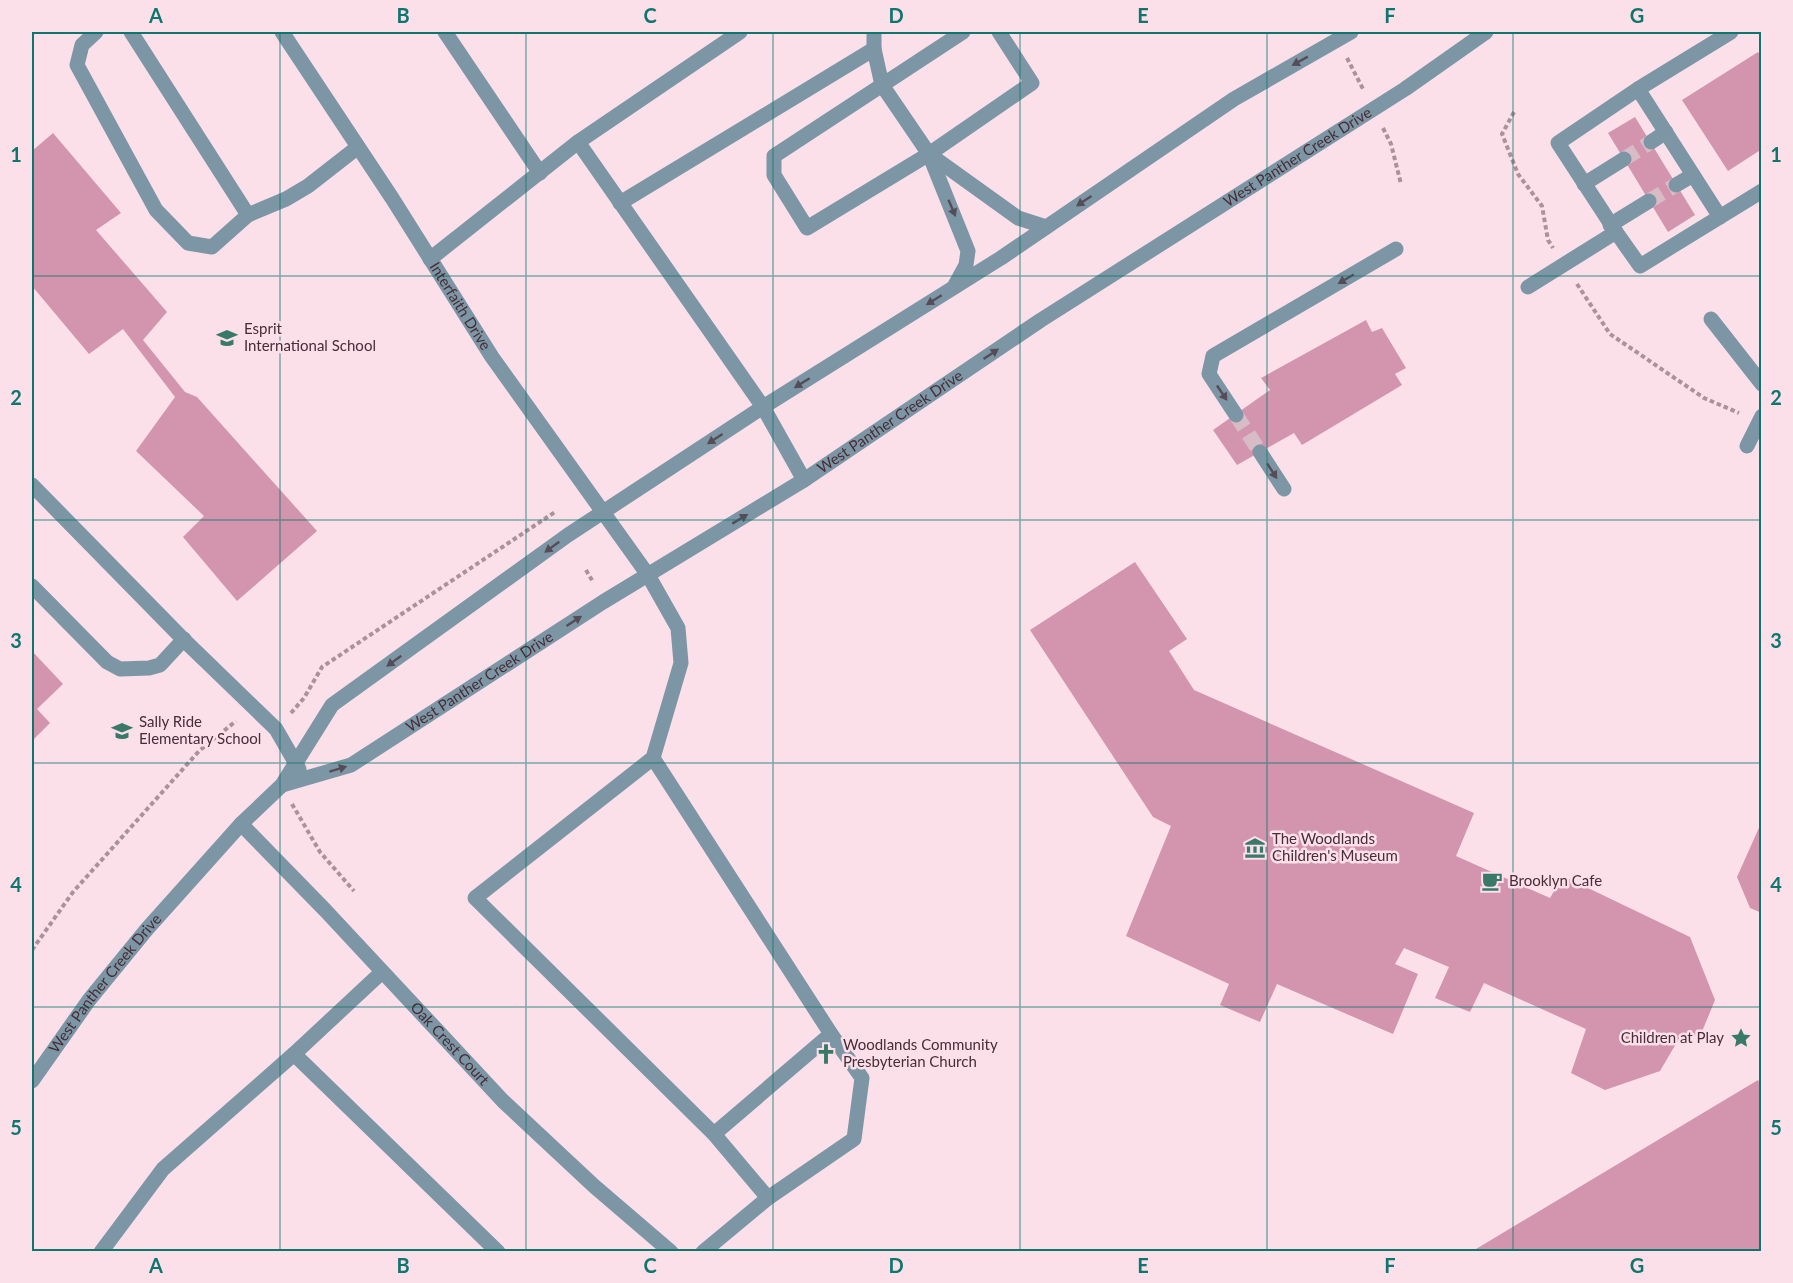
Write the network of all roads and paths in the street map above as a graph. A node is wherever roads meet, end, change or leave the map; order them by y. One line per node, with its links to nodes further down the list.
1 (96, 32): 29 (street)
2 (131, 32): 29 (street)
3 (282, 32): 19 (street, Interfaith Drive)
4 (445, 32): 22 (street)
5 (740, 32): 17 (street)
6 (874, 32): 12 (street)
7 (963, 32): 13 (street)
8 (999, 32): 20 (street)
9 (1351, 32): 31 (street, West Panther Creek Drive, one-way to 31)
10 (1486, 32): 45 (street, West Panther Creek Drive, one-way to 10)
11 (1731, 32): 14 (street)
12 (874, 49): 13 (street); 28 (street)
13 (882, 85): 20 (street); 20 (street)
14 (1638, 89): 16 (street); 24 (street)
15 (1514, 112): 35 (path)
16 (1666, 132): 18 (street); 23 (street)
17 (578, 142): 22 (street); 28 (street)
18 (1651, 142)
19 (358, 147): 29 (street); 34 (street, Interfaith Drive)
20 (929, 154): 31 (street); 37 (street, one-way to 37)
21 (1624, 159): 24 (street)
22 (540, 173): 34 (street)
23 (1693, 175): 25 (street); 30 (street)
24 (1584, 184): 32 (street)
25 (1676, 185)
26 (1761, 191): 30 (street)
27 (1649, 201): 32 (street)
28 (620, 203): 40 (street)
29 (248, 215)
30 (1720, 217): 32 (street)
31 (1046, 227): 37 (street, West Panther Creek Drive)
32 (1613, 228): 35 (street)
33 (1396, 249): 41 (street, one-way to 41)
34 (430, 259): 49 (street, Interfaith Drive)
35 (1563, 264): 36 (street); 42 (path)
36 (1528, 287)
37 (954, 288): 40 (street, West Panther Creek Drive, one-way to 40)
38 (1712, 319): 39 (street)
39 (1761, 384)
40 (763, 407): 45 (street); 49 (street, West Panther Creek Drive, one-way to 49)
41 (1236, 415)
42 (1760, 419): 43 (street)
43 (1747, 446)
44 (1260, 452): 47 (street, one-way to 47)
45 (804, 480): 51 (street, West Panther Creek Drive, one-way to 45)
46 (32, 485): 54 (street)
47 (1284, 489)
48 (555, 512): 56 (path)
49 (603, 513): 51 (street, Interfaith Drive); 58 (street, West Panther Creek Drive, one-way to 58)
50 (586, 570): 52 (path)
51 (648, 575): 57 (street, Interfaith Drive); 59 (street, West Panther Creek Drive, one-way to 51)
52 (594, 585)
53 (32, 586): 54 (street)
54 (184, 639): 56 (street)
55 (237, 720): 63 (path)
56 (276, 729): 58 (street)
57 (653, 758): 65 (street); 68 (street)
58 (295, 764): 59 (street); 60 (street, West Panther Creek Drive)
59 (305, 778): 60 (street, West Panther Creek Drive)
60 (282, 785): 61 (street, West Panther Creek Drive); 62 (path)
61 (241, 824): 64 (street, Oak Crest Court); 67 (street, West Panther Creek Drive)
62 (354, 891)
63 (32, 950)
64 (382, 972): 66 (street); 72 (street, Oak Crest Court)
65 (831, 1034): 68 (street); 69 (street)
66 (294, 1054): 70 (street); 71 (street)
67 (32, 1081)
68 (714, 1134): 69 (street)
69 (768, 1198): 73 (street)
70 (101, 1251)
71 (498, 1251)
72 (671, 1251)
73 (703, 1251)

